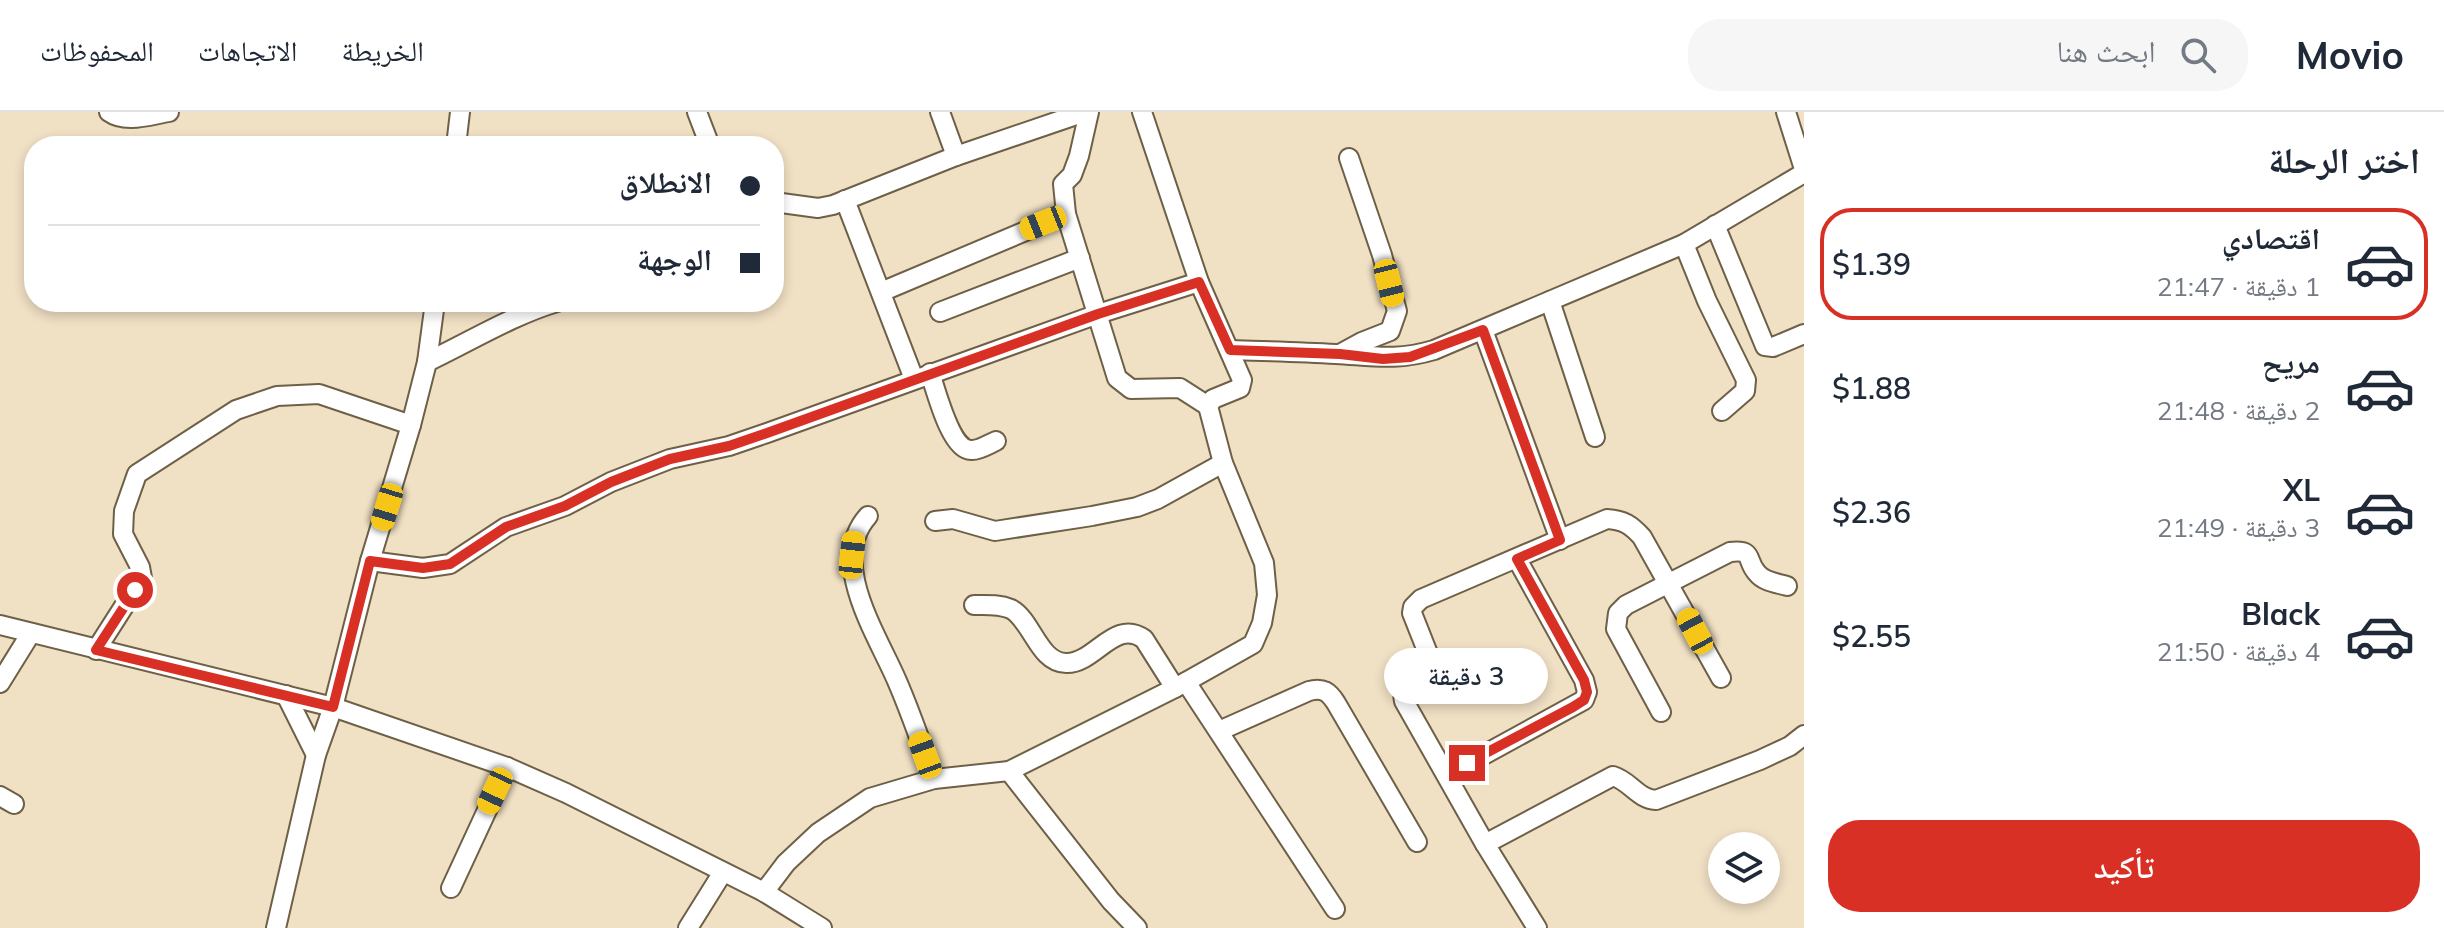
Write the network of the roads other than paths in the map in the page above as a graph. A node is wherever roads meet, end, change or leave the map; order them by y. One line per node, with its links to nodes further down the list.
1 (109, 112): 2 (street)
2 (169, 112)
3 (460, 112): 9 (street)
4 (697, 112): 10 (street)
5 (940, 112): 11 (street)
6 (1087, 112): 11 (street); 16 (street)
7 (1142, 112): 20 (street)
8 (1786, 112): 13 (street)
9 (457, 136)
10 (706, 136)
11 (956, 156): 14 (street)
12 (1349, 158): 30 (street)
13 (1804, 171): 17 (street)
14 (845, 200): 15 (street); 21 (street)
15 (784, 203)
16 (1066, 214): 19 (street); 21 (street)
17 (1715, 225): 18 (street); 28 (street)
18 (1684, 244): 22 (street); 34 (street)
19 (1080, 258): 25 (street); 26 (street)
20 (1199, 282): 26 (street); 29 (street)
21 (881, 292): 32 (street)
22 (1550, 301): 27 (street); 36 (street)
23 (434, 312): 31 (street)
24 (526, 312): 31 (street)
25 (940, 312)
26 (1098, 314): 32 (street); 33 (street)
27 (1483, 330): 30 (street); 41 (street)
28 (1804, 334)
29 (1230, 350): 30 (street); 33 (street)
30 (1340, 354)
31 (427, 362): 35 (street)
32 (922, 376): 37 (street); 43 (street)
33 (1208, 406): 38 (street)
34 (1722, 411)
35 (411, 425): 43 (street); 49 (street)
36 (1595, 437)
37 (996, 441)
38 (1223, 463): 40 (street); 52 (street)
39 (868, 516): 62 (street)
40 (935, 521)
41 (1560, 540): 42 (street); 44 (street)
42 (1517, 559): 61 (street); 61 (street)
43 (370, 561): 54 (street)
44 (1669, 584): 45 (street); 50 (street); 55 (street)
45 (1787, 586)
46 (974, 605): 52 (street)
47 (0, 625): 48 (street)
48 (31, 633): 49 (street); 51 (street)
49 (96, 650): 53 (street)
50 (1721, 678)
51 (0, 683)
52 (1181, 685): 56 (street); 60 (street)
53 (286, 695): 54 (street); 58 (street)
54 (333, 707): 58 (street); 59 (street)
55 (1661, 712)
56 (1219, 731): 63 (street); 68 (street)
57 (1804, 735): 64 (street)
58 (316, 755): 69 (street)
59 (507, 767): 65 (street); 66 (street)
60 (1009, 771): 62 (street); 72 (street)
61 (1447, 775): 64 (street)
62 (934, 779): 67 (street)
63 (1417, 842)
64 (1485, 844): 73 (street)
65 (723, 872): 67 (street); 70 (street)
66 (451, 888)
67 (764, 892): 71 (street)
68 (1335, 909)
69 (276, 928)
70 (688, 928)
71 (822, 928)
72 (1137, 928)
73 (1537, 928)

